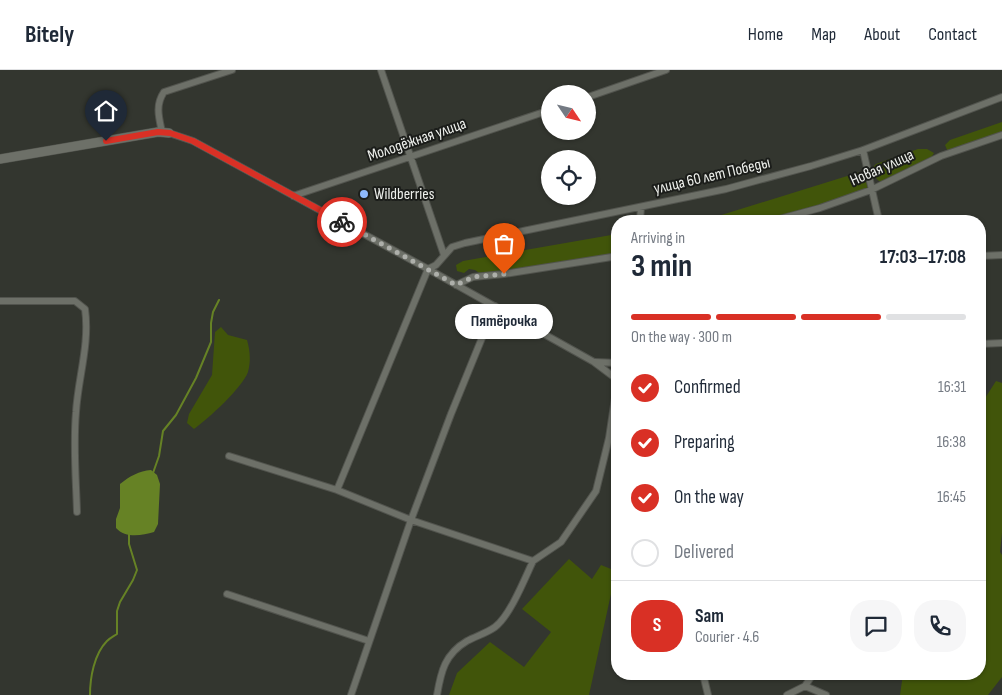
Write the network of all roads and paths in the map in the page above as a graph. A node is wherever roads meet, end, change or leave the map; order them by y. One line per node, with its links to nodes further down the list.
1 (232, 70): 7 (street)
2 (381, 70): 11 (street)
3 (666, 70): 4 (street)
4 (596, 94)
5 (1002, 97): 9 (street, улица 60 лет Победы)
6 (541, 113): 11 (street, Молодёжная улица)
7 (166, 133): 10 (street); 13 (street)
8 (1002, 134): 12 (street, Новая улица)
9 (863, 150): 12 (street); 14 (street, улица 60 лет Победы)
10 (0, 158)
11 (410, 158): 13 (street, Молодёжная улица); 18 (street)
12 (871, 190): 16 (street, Новая улица); 17 (street)
13 (293, 196): 22 (street)
14 (641, 207): 15 (street); 18 (street, улица 60 лет Победы)
15 (640, 215)
16 (794, 215)
17 (877, 215)
18 (444, 255): 22 (street, улица 60 лет Победы)
19 (1002, 255): 20 (street)
20 (986, 256)
21 (611, 257): 23 (street)
22 (428, 270): 23 (street); 33 (street)
23 (456, 285): 25 (street)
24 (0, 300): 34 (street)
25 (495, 306): 28 (street); 35 (street)
26 (1002, 343): 27 (street)
27 (986, 344)
28 (594, 362): 29 (street); 30 (street)
29 (611, 363)
30 (611, 375)
31 (611, 421): 36 (street)
32 (229, 456): 33 (street)
33 (337, 490): 35 (street)
34 (77, 512)
35 (411, 520): 36 (street); 38 (street)
36 (533, 561): 43 (street)
37 (227, 594): 38 (street)
38 (368, 641): 42 (street)
39 (704, 680): 44 (street)
40 (808, 680): 41 (street)
41 (804, 686): 45 (street); 46 (street)
42 (351, 695)
43 (437, 695)
44 (708, 695)
45 (786, 695)
46 (826, 695)

